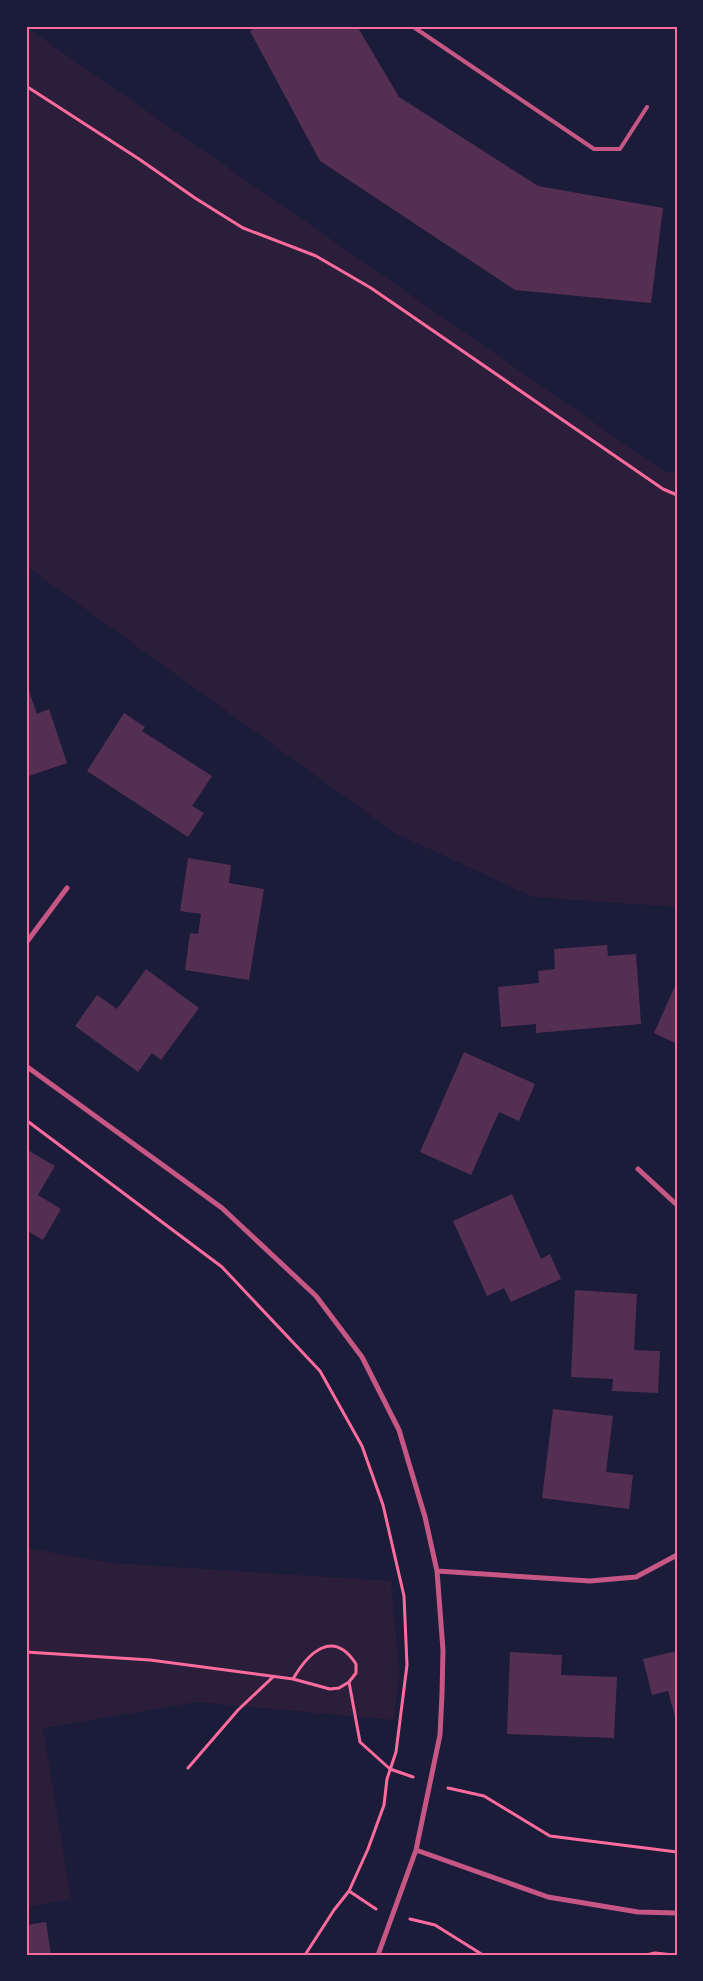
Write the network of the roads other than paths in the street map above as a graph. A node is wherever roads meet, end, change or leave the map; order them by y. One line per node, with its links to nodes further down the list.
1 (412, 26): 2 (lane)
2 (647, 107)
3 (66, 888): 4 (street)
4 (26, 943)
5 (26, 1066): 9 (street)
6 (638, 1169): 7 (street)
7 (677, 1205)
8 (677, 1556): 9 (street)
9 (437, 1571): 10 (street)
10 (416, 1850): 11 (street); 12 (street)
11 (677, 1913)
12 (378, 1955)

